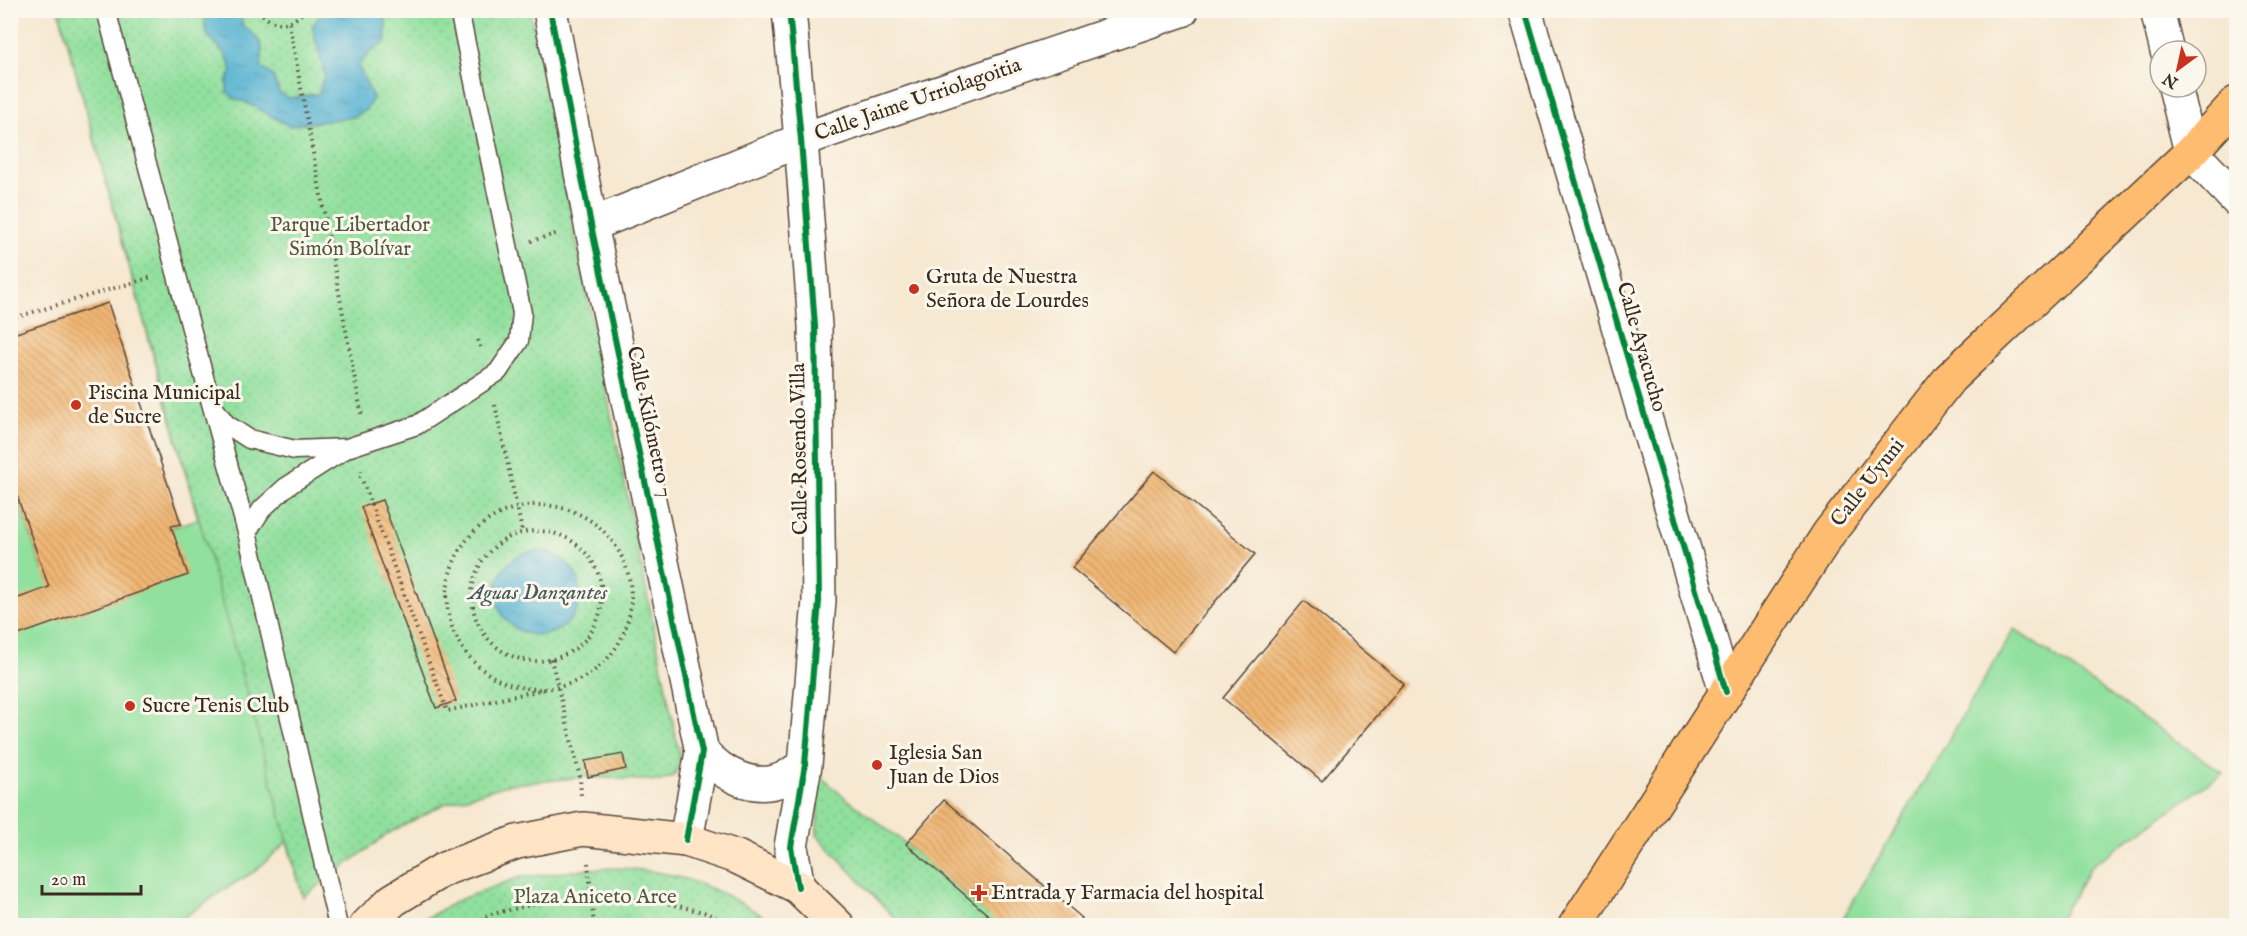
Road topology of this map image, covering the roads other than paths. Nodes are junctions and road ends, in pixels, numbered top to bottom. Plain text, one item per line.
1 (106, 10) edge
2 (459, 10) edge
3 (550, 10) edge
4 (789, 10) edge
5 (1182, 10) edge
6 (1525, 10) edge
7 (2157, 10) edge
8 (2163, 39) edge
9 (2178, 99) edge
10 (2236, 102) edge
11 (801, 140) junction
12 (2191, 152) junction
13 (2236, 199) edge
14 (591, 225) junction
15 (211, 403) junction
16 (347, 448) junction
17 (247, 532) junction
18 (1726, 692) junction
19 (702, 752) junction
20 (805, 765) junction
21 (686, 840) junction
22 (798, 886) junction
23 (338, 926) edge
24 (366, 926) edge
25 (838, 926) edge
26 (1575, 926) edge

1 - 15 lane
2 - 16 lane
3 - 14 street, Calle Kilómetro 7
4 - 11 street, Calle Rosendo Villa
5 - 11 street, Calle Jaime Urriolagoitia
6 - 18 street, Calle Ayacucho
7 - 8 street
9 - 12 street
10 - 12 main road, Calle Uyuni
11 - 14 street, Calle Jaime Urriolagoitia
11 - 20 street, Calle Rosendo Villa
12 - 13 street
12 - 18 main road, Calle Uyuni
14 - 19 street, Calle Kilómetro 7
15 - 16 lane
15 - 17 lane
16 - 17 lane
17 - 23 lane
18 - 26 main road, Calle Uyuni
19 - 20 street
19 - 21 street, Calle Kilómetro 7
20 - 22 street, Calle Rosendo Villa
21 - 22 main road
21 - 24 main road
22 - 25 main road

